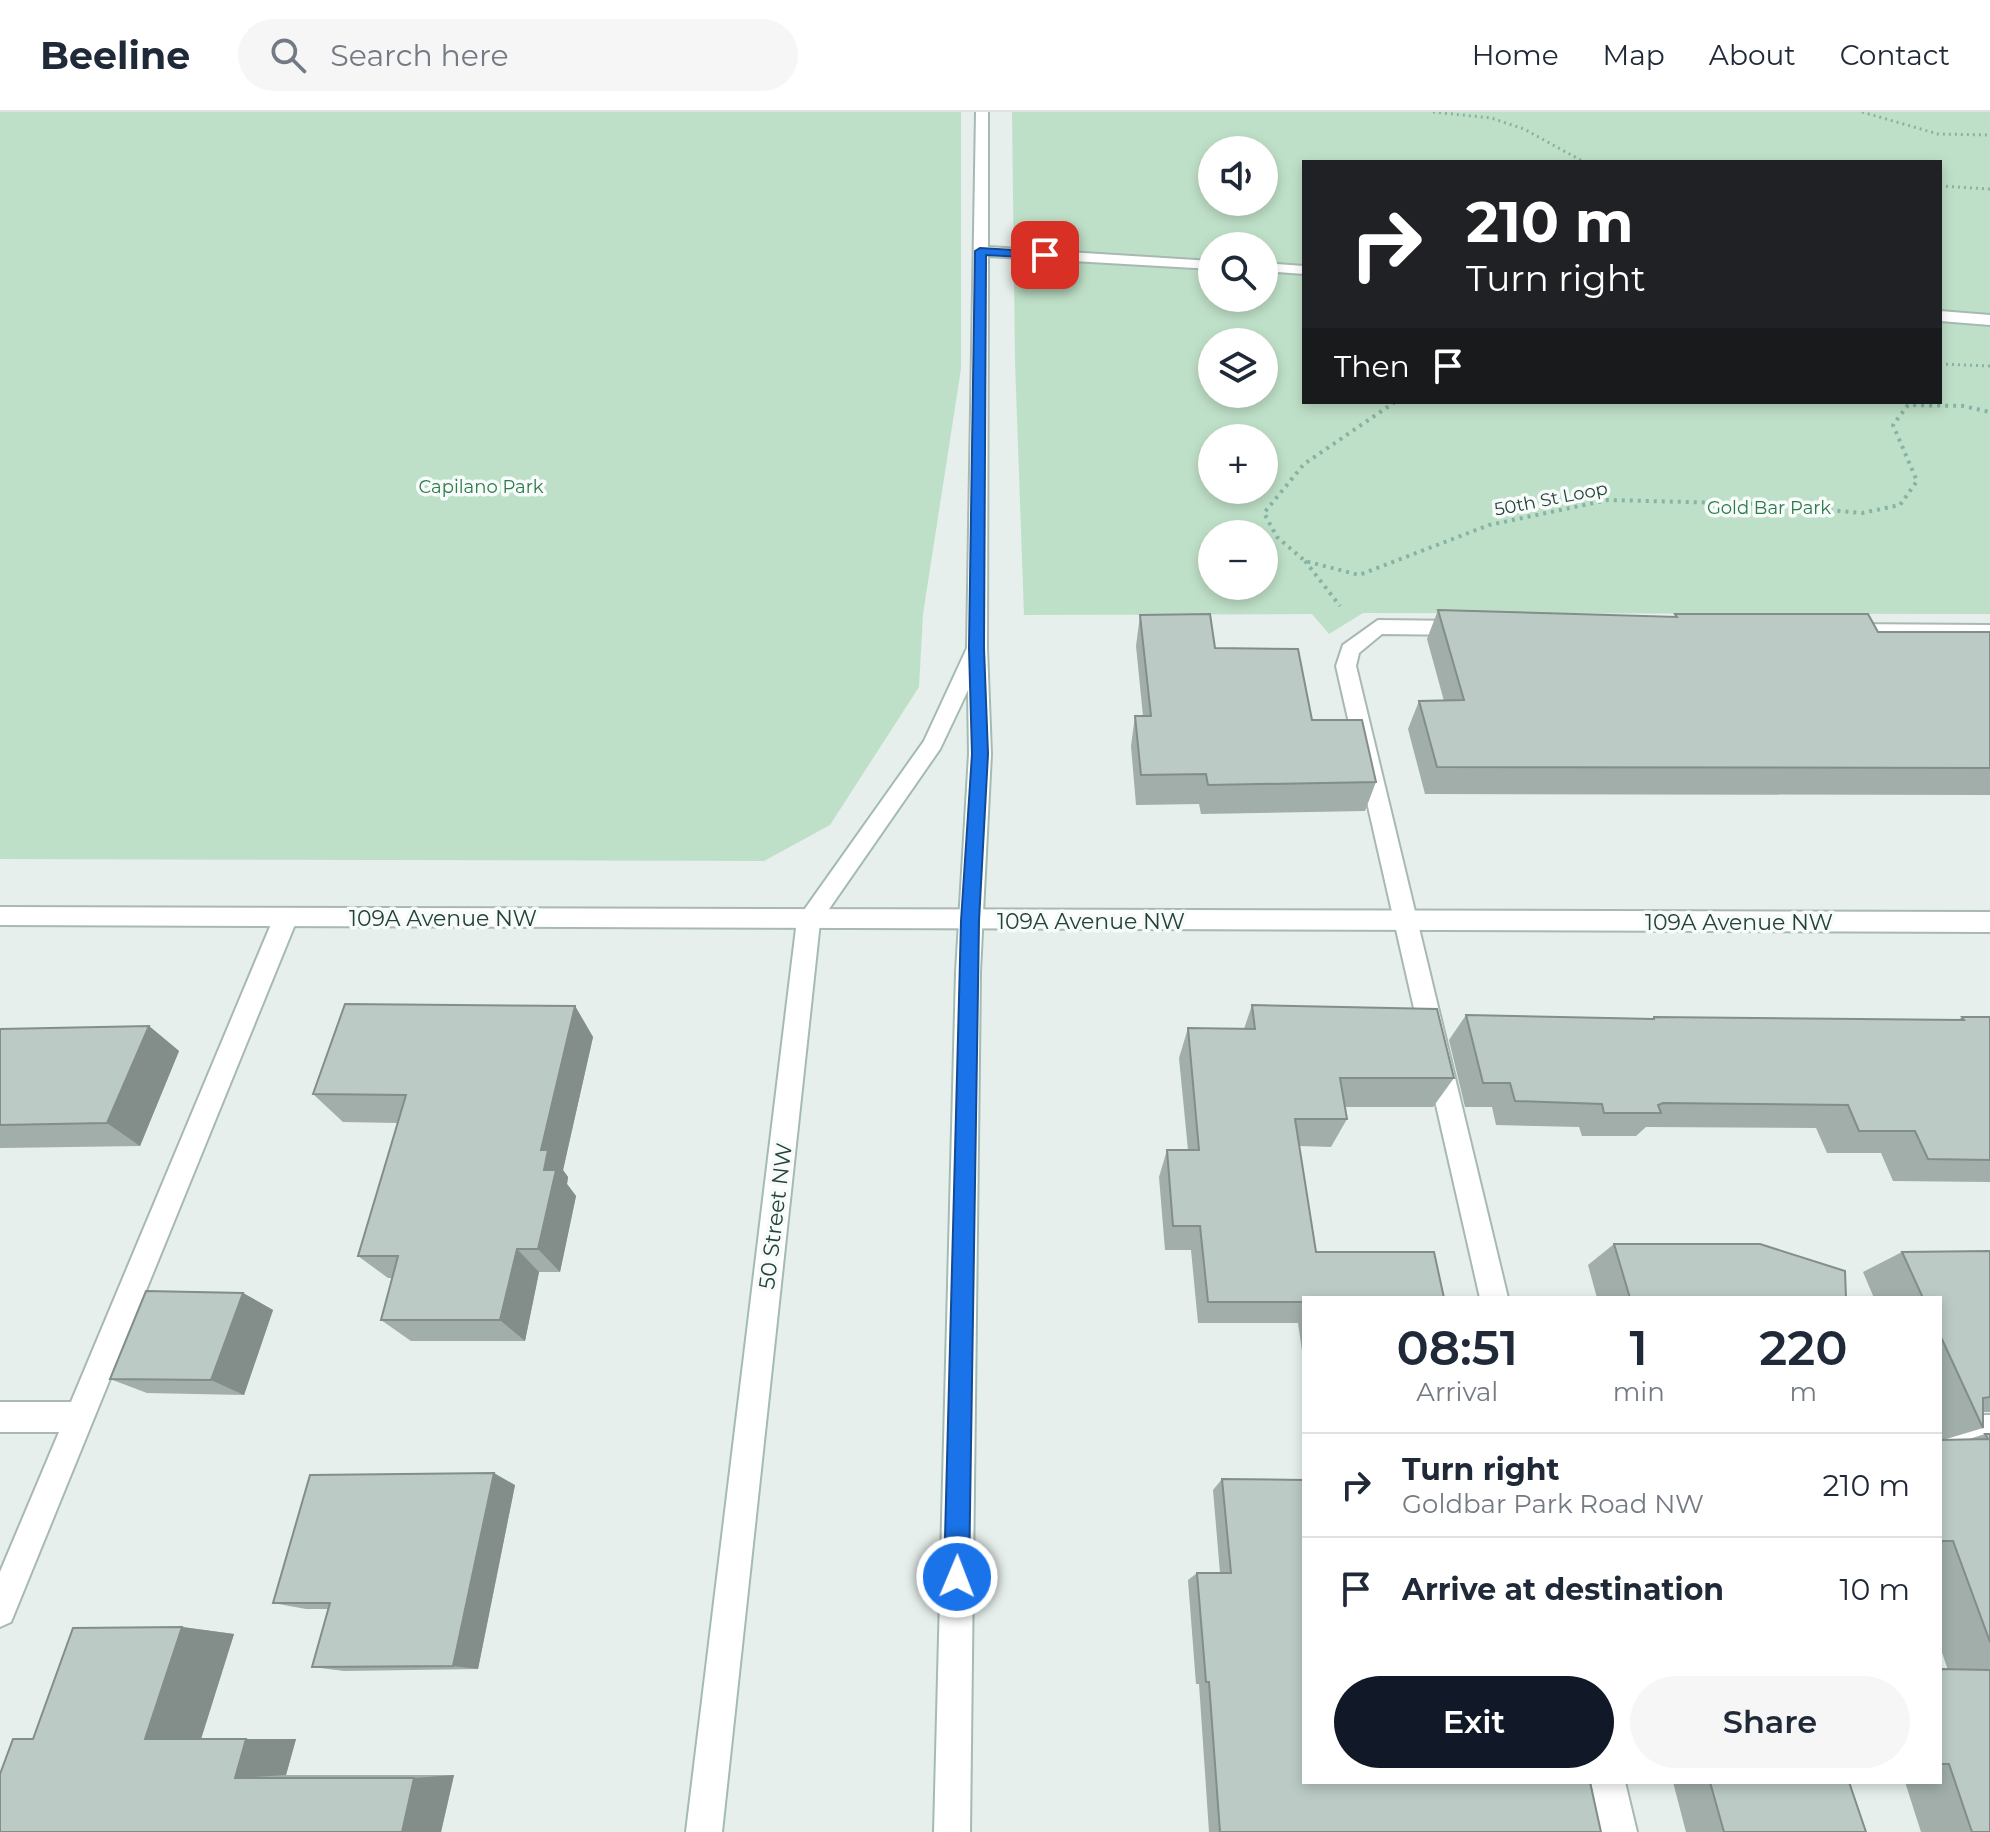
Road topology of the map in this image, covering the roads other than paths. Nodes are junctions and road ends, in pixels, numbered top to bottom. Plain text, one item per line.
1 (982, 112) edge
2 (980, 251) junction
3 (1198, 264) edge
4 (1278, 268) edge
5 (1302, 270) edge
6 (1942, 316) edge
7 (1990, 320) edge
8 (1488, 628) edge
9 (1817, 630) edge
10 (1990, 632) edge
11 (977, 648) junction
12 (0, 916) edge
13 (286, 917) junction
14 (809, 920) junction
15 (970, 921) junction
16 (1990, 922) edge
17 (1406, 923) junction
18 (1494, 1296) edge
19 (0, 1417) edge
20 (78, 1417) junction
21 (1942, 1430) edge
22 (1990, 1430) edge
23 (0, 1611) edge
24 (1608, 1784) edge
25 (704, 1832) edge
26 (952, 1832) edge
27 (1619, 1832) edge

1 - 2 street, 50 Street NW
2 - 3 street
2 - 11 street, 50 Street NW
4 - 5 street
6 - 7 street
8 - 17 street
9 - 10 street
11 - 14 street, 50 Street NW
11 - 15 street, 50 Street NW
12 - 13 street, 109A Avenue NW
13 - 14 street, 109A Avenue NW
13 - 20 street
14 - 15 street, 109A Avenue NW
14 - 25 street, 50 Street NW
15 - 17 street, 109A Avenue NW
15 - 26 street, 50 Street NW
16 - 17 street, 109A Avenue NW
17 - 18 street
19 - 20 street
20 - 23 street
21 - 22 street
24 - 27 street

